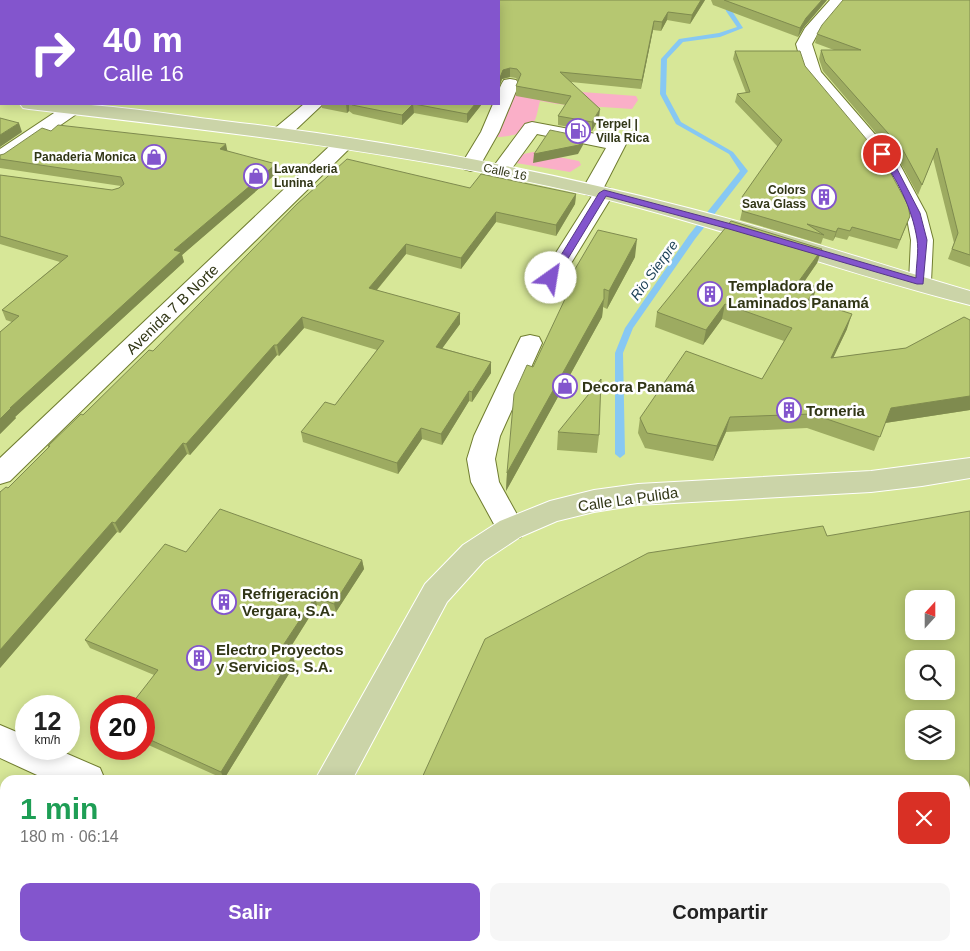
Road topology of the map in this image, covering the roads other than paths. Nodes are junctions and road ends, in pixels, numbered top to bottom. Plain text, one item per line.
1 (838, 0) edge
2 (510, 84) dead end
3 (38, 105) edge
4 (313, 105) edge
5 (72, 109) junction
6 (281, 133) junction
7 (343, 144) junction
8 (471, 165) junction
9 (0, 170) edge
10 (500, 171) junction
11 (598, 191) junction
12 (551, 278) dead end
13 (920, 282) junction
14 (970, 298) edge
15 (530, 343) dead end
16 (970, 468) edge
17 (0, 474) edge
18 (511, 529) junction
19 (0, 741) edge
20 (76, 775) edge
21 (336, 775) edge

1 - 13 street
2 - 8 street
3 - 5 main road, Calle 16
4 - 6 street
5 - 6 main road, Calle 16
5 - 9 street
6 - 7 main road, Calle 16
7 - 8 main road, Calle 16
7 - 17 street, Avenida 7 B Norte
8 - 10 main road, Calle 16
10 - 11 main road, Calle 16
10 - 11 street
11 - 12 street
11 - 13 main road, Calle 16
13 - 14 main road, Calle 16
15 - 18 street
16 - 18 main road, Calle La Pulida
18 - 21 main road, Calle La Pulida
19 - 20 street

